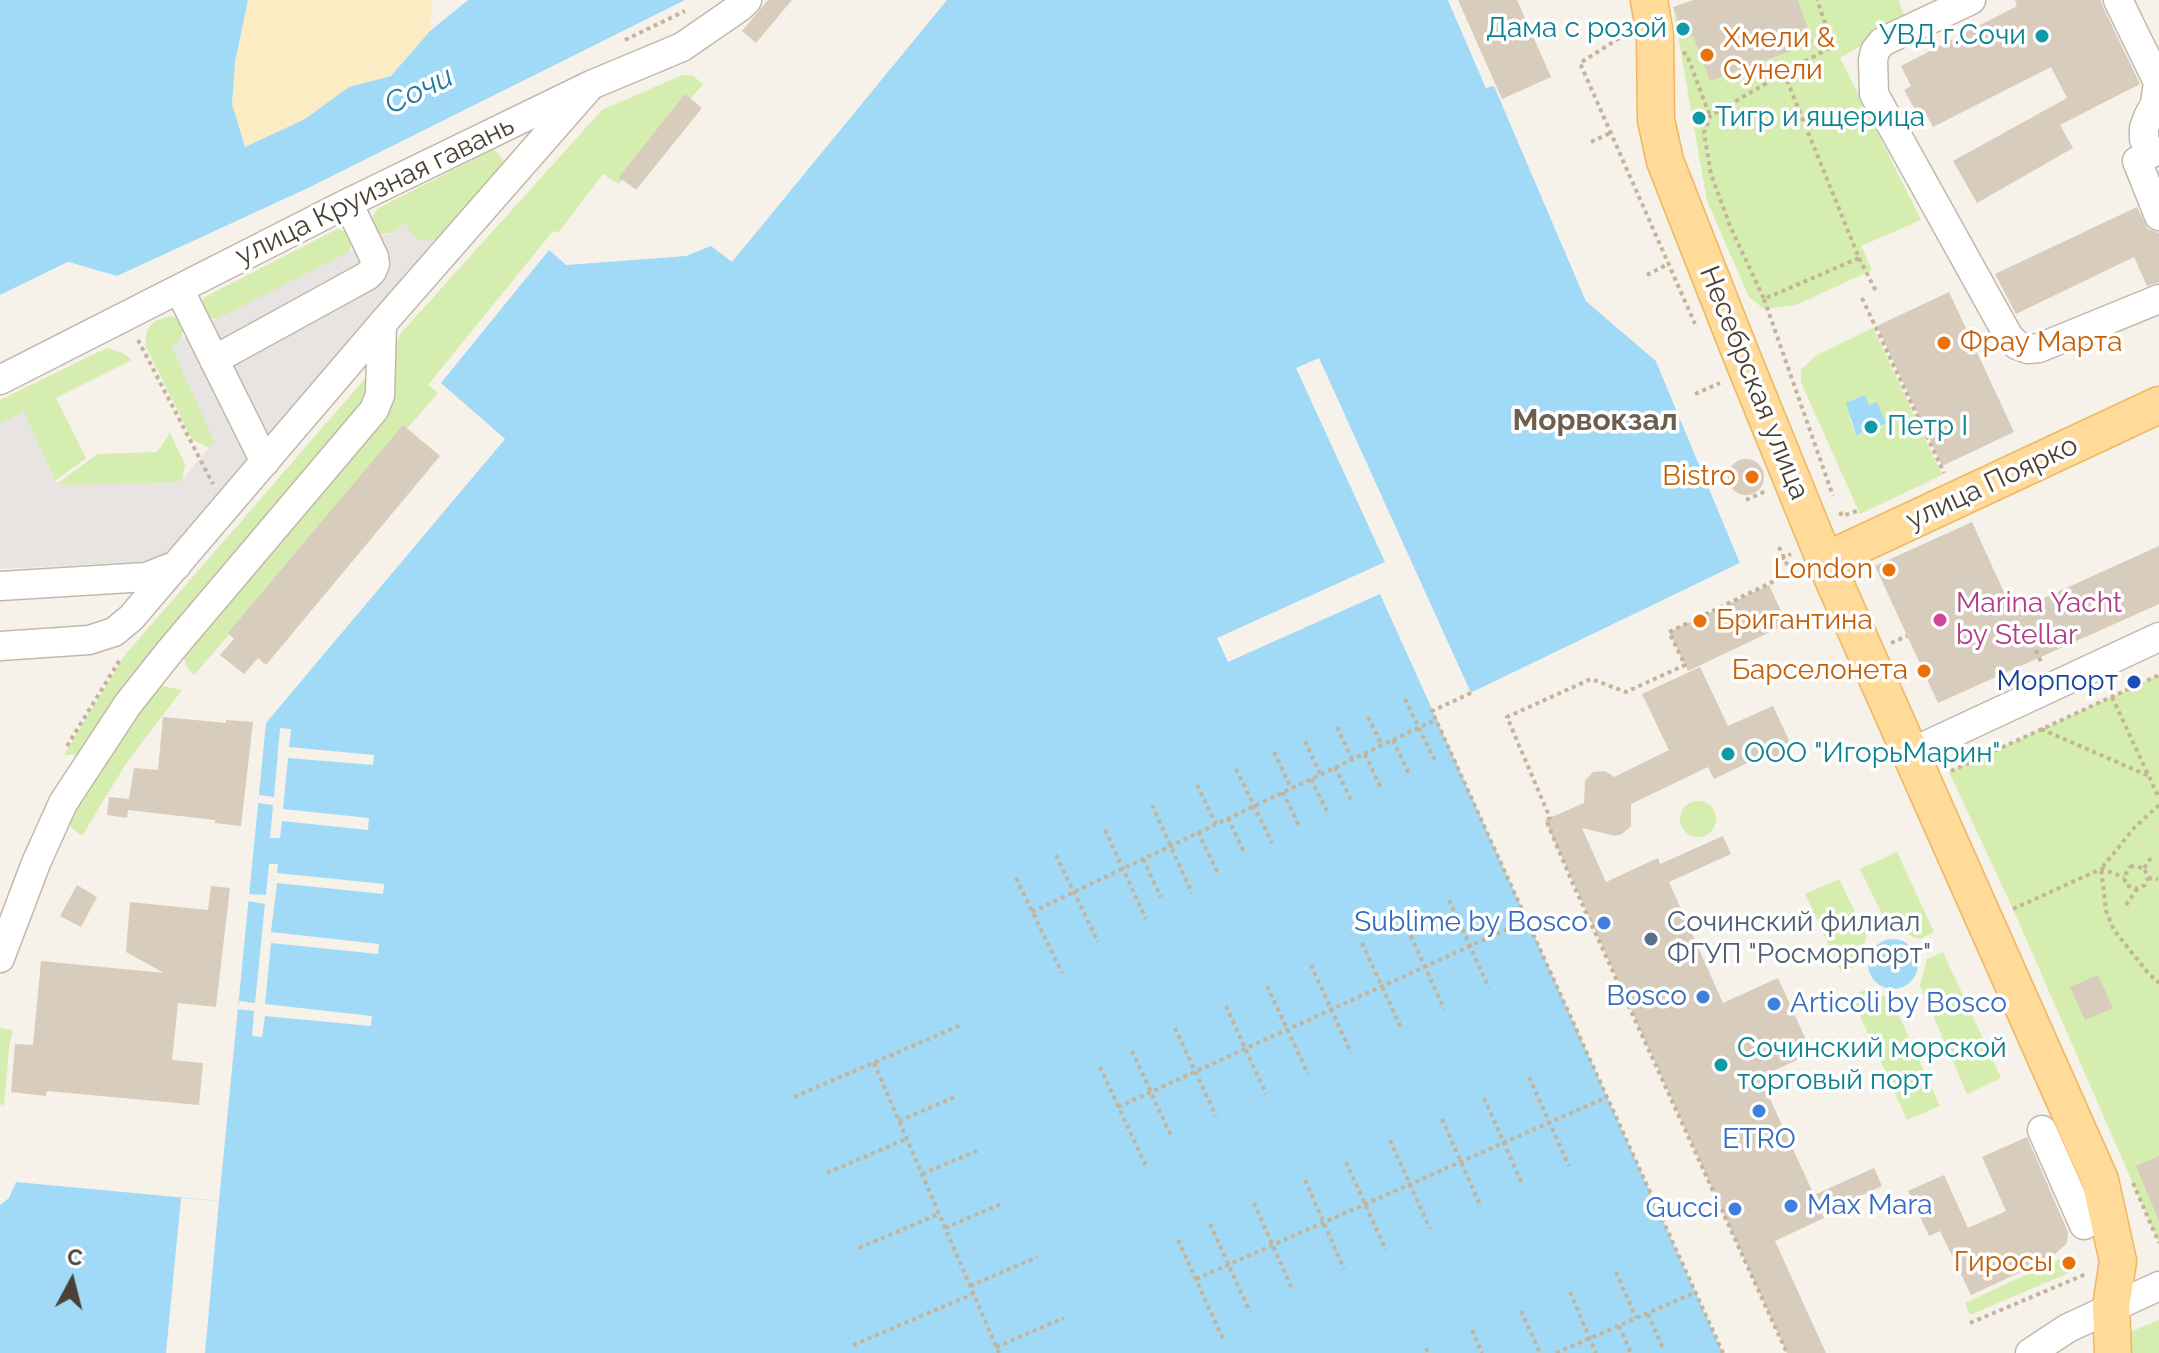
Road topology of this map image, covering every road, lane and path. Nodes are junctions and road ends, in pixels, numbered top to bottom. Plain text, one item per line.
1 (747, 0) edge
2 (1649, 0) edge
3 (1661, 0) edge
4 (1817, 0) edge
5 (1971, 0) edge
6 (2118, 0) edge
7 (1655, 35) junction
8 (1784, 73) junction
9 (591, 85) junction
10 (1610, 133) dead end
11 (1591, 142) dead end
12 (348, 203) junction
13 (2159, 216) edge
14 (1859, 258) junction
15 (1668, 264) dead end
16 (1647, 275) dead end
17 (179, 289) junction
18 (1876, 291) dead end
19 (1862, 298) dead end
20 (1764, 299) junction
21 (2159, 299) edge
22 (126, 316) junction
23 (382, 324) junction
24 (214, 360) junction
25 (0, 380) edge
26 (1720, 383) dead end
27 (1695, 394) dead end
28 (2159, 405) edge
29 (265, 462) junction
30 (1947, 481) dead end
31 (1769, 489) dead end
32 (1746, 500) dead end
33 (1837, 507) dead end
34 (225, 508) junction
35 (1779, 547) dead end
36 (1811, 556) junction
37 (1784, 558) junction
38 (1774, 562) dead end
39 (177, 565) junction
40 (0, 586) edge
41 (2032, 631) dead end
42 (2159, 637) edge
43 (0, 646) edge
44 (2042, 665) dead end
45 (2159, 675) edge
46 (1471, 693) dead end
47 (2112, 697) junction
48 (1405, 699) dead end
49 (1368, 717) dead end
50 (1437, 719) junction
51 (1337, 727) dead end
52 (1418, 728) junction
53 (2041, 729) junction
54 (1393, 740) junction
55 (1305, 741) dead end
56 (1382, 745) junction
57 (1274, 752) dead end
58 (1364, 753) junction
59 (1910, 753) junction
60 (1352, 759) junction
61 (1436, 763) dead end
62 (1335, 767) junction
63 (1236, 769) dead end
64 (1949, 772) dead end
65 (1320, 774) junction
66 (1409, 774) dead end
67 (2149, 776) junction
68 (1311, 779) junction
69 (1197, 785) dead end
70 (1291, 788) junction
71 (1381, 788) dead end
72 (1283, 792) junction
73 (2159, 798) edge
74 (1352, 802) dead end
75 (1152, 805) dead end
76 (2159, 805) edge
77 (1254, 806) junction
78 (1329, 815) dead end
79 (1228, 818) junction
80 (1216, 824) junction
81 (1300, 828) dead end
82 (1105, 830) dead end
83 (1198, 832) junction
84 (1272, 843) dead end
85 (1170, 846) junction
86 (1245, 854) dead end
87 (1056, 855) dead end
88 (2153, 855) dead end
89 (1143, 859) junction
90 (2144, 868) junction
91 (2101, 869) junction
92 (1218, 873) dead end
93 (2124, 877) junction
94 (1016, 878) dead end
95 (2148, 878) junction
96 (2158, 879) edge
97 (2137, 889) junction
98 (1074, 892) junction
99 (1192, 893) dead end
100 (1161, 897) dead end
101 (1449, 900) dead end
102 (2126, 905) dead end
103 (2013, 909) dead end
104 (1032, 912) junction
105 (1146, 919) dead end
106 (1527, 920) junction
107 (1404, 921) dead end
108 (1098, 942) dead end
109 (1362, 943) dead end
110 (1470, 946) junction
111 (0, 958) edge
112 (1311, 965) dead end
113 (1425, 967) junction
114 (1062, 973) dead end
115 (2159, 983) edge
116 (1267, 986) dead end
117 (1382, 986) junction
118 (1489, 988) dead end
119 (1226, 1006) dead end
120 (1444, 1009) dead end
121 (1331, 1010) junction
122 (961, 1025) dead end
123 (1175, 1028) dead end
124 (1287, 1030) junction
125 (1402, 1030) dead end
126 (1246, 1049) junction
127 (1132, 1051) dead end
128 (1351, 1053) dead end
129 (874, 1063) junction
130 (1100, 1067) dead end
131 (1195, 1071) junction
132 (1308, 1074) dead end
133 (1529, 1077) dead end
134 (1151, 1092) junction
135 (1266, 1094) dead end
136 (957, 1096) dead end
137 (794, 1097) dead end
138 (1607, 1097) junction
139 (1484, 1098) dead end
140 (1118, 1107) junction
141 (1216, 1116) dead end
142 (1442, 1119) dead end
143 (899, 1121) junction
144 (1550, 1123) junction
145 (2042, 1130) dead end
146 (1172, 1138) dead end
147 (906, 1139) junction
148 (1390, 1140) dead end
149 (1504, 1143) junction
150 (979, 1150) dead end
151 (1346, 1162) dead end
152 (1461, 1162) junction
153 (1146, 1166) dead end
154 (1569, 1166) dead end
155 (827, 1173) dead end
156 (922, 1174) junction
157 (1305, 1180) dead end
158 (1410, 1184) junction
159 (1523, 1186) dead end
160 (1003, 1203) dead end
161 (1254, 1203) dead end
162 (1365, 1204) junction
163 (1481, 1207) dead end
164 (939, 1214) junction
165 (1324, 1223) junction
166 (1210, 1224) dead end
167 (2084, 1225) dead end
168 (945, 1228) junction
169 (1430, 1229) dead end
170 (1178, 1240) dead end
171 (1273, 1245) junction
172 (859, 1248) dead end
173 (1386, 1250) dead end
174 (1037, 1257) dead end
175 (2118, 1261) junction
176 (1229, 1265) junction
177 (1344, 1269) dead end
178 (1616, 1272) dead end
179 (1196, 1279) junction
180 (970, 1286) junction
181 (2159, 1286) edge
182 (1293, 1291) dead end
183 (1570, 1292) dead end
184 (1696, 1292) junction
185 (973, 1294) junction
186 (2111, 1307) junction
187 (1521, 1311) dead end
188 (1250, 1312) dead end
189 (1648, 1313) junction
190 (1064, 1318) dead end
191 (1636, 1318) junction
192 (1970, 1323) dead end
193 (1619, 1326) junction
194 (1472, 1330) dead end
195 (1590, 1338) junction
196 (1223, 1339) dead end
197 (853, 1345) dead end
198 (1663, 1349) dead end
199 (998, 1350) edge
200 (1564, 1352) edge
201 (1482, 1353) edge
202 (1540, 1353) edge
203 (1556, 1353) edge
204 (1596, 1353) edge
205 (1631, 1353) edge
206 (1723, 1353) edge
207 (1787, 1353) edge
208 (2030, 1353) edge
209 (2113, 1353) edge

1 - 9 street, улица Круизная гавань
2 - 7 main road, Несебрская улица
3 - 7 main road
4 - 8 path
5 - 21 street
6 - 13 street
7 - 36 main road, Несебрская улица
8 - 14 path
8 - 20 path
9 - 12 street, улица Круизная гавань
9 - 23 street
10 - 11 path
12 - 17 street, улица Круизная гавань
12 - 24 street
14 - 18 path
14 - 20 path
15 - 16 path
17 - 22 street, улица Круизная гавань
17 - 24 street
19 - 30 path
20 - 33 path
22 - 25 street, улица Круизная гавань
22 - 34 path
23 - 29 street
23 - 111 street
24 - 29 street
26 - 27 path
28 - 36 main road, улица Поярко
29 - 34 street
31 - 32 path
34 - 39 street
35 - 37 path
36 - 37 path
36 - 59 main road, Несебрская улица
37 - 38 path
37 - 207 path
39 - 40 street
39 - 43 street
41 - 44 path
42 - 59 street
45 - 47 path
46 - 50 path
47 - 53 path
47 - 67 path
48 - 52 path
49 - 56 path
50 - 52 path
50 - 106 path
51 - 60 path
52 - 54 path
52 - 61 path
53 - 64 path
53 - 67 path
54 - 56 path
54 - 66 path
55 - 65 path
56 - 58 path
57 - 70 path
58 - 60 path
58 - 71 path
59 - 175 main road, Несебрская улица
60 - 62 path
62 - 65 path
62 - 74 path
63 - 77 path
65 - 68 path
67 - 73 path
68 - 70 path
68 - 78 path
69 - 80 path
70 - 72 path
72 - 77 path
72 - 81 path
75 - 85 path
76 - 91 path
77 - 79 path
77 - 84 path
79 - 80 path
79 - 86 path
80 - 83 path
82 - 105 path
83 - 85 path
83 - 92 path
85 - 89 path
85 - 99 path
87 - 98 path
88 - 90 path
89 - 98 path
89 - 100 path
90 - 93 path
90 - 95 path
91 - 93 path
91 - 103 path
91 - 115 path
93 - 97 path
94 - 104 path
95 - 96 path
95 - 97 path
97 - 102 path
98 - 104 path
98 - 108 path
101 - 110 path
104 - 114 path
106 - 110 path
106 - 138 path
107 - 113 path
109 - 117 path
110 - 113 path
110 - 118 path
112 - 121 path
113 - 117 path
113 - 120 path
116 - 124 path
117 - 121 path
117 - 125 path
119 - 126 path
121 - 124 path
121 - 128 path
122 - 129 path
123 - 131 path
124 - 126 path
124 - 132 path
126 - 131 path
126 - 135 path
127 - 134 path
129 - 137 path
129 - 143 path
130 - 140 path
131 - 134 path
131 - 141 path
133 - 144 path
134 - 140 path
134 - 146 path
136 - 143 path
138 - 144 path
138 - 184 path
139 - 149 path
140 - 153 path
142 - 152 path
143 - 147 path
144 - 149 path
144 - 154 path
145 - 167 street
147 - 155 path
147 - 156 path
148 - 158 path
149 - 152 path
149 - 159 path
150 - 156 path
151 - 162 path
152 - 158 path
152 - 163 path
156 - 164 path
157 - 165 path
158 - 162 path
158 - 169 path
160 - 168 path
161 - 171 path
162 - 165 path
162 - 173 path
164 - 168 path
164 - 172 path
165 - 171 path
165 - 177 path
166 - 176 path
168 - 180 path
170 - 179 path
171 - 176 path
171 - 182 path
174 - 180 path
175 - 186 main road
175 - 192 path
176 - 179 path
176 - 188 path
178 - 191 path
179 - 196 path
180 - 185 path
181 - 186 street
183 - 195 path
184 - 189 path
184 - 206 path
185 - 197 path
185 - 199 path
186 - 208 street
186 - 209 main road
187 - 202 path
189 - 191 path
189 - 198 path
190 - 199 path
191 - 193 path
193 - 195 path
193 - 205 path
194 - 201 path
195 - 200 path
195 - 204 path
200 - 203 path

